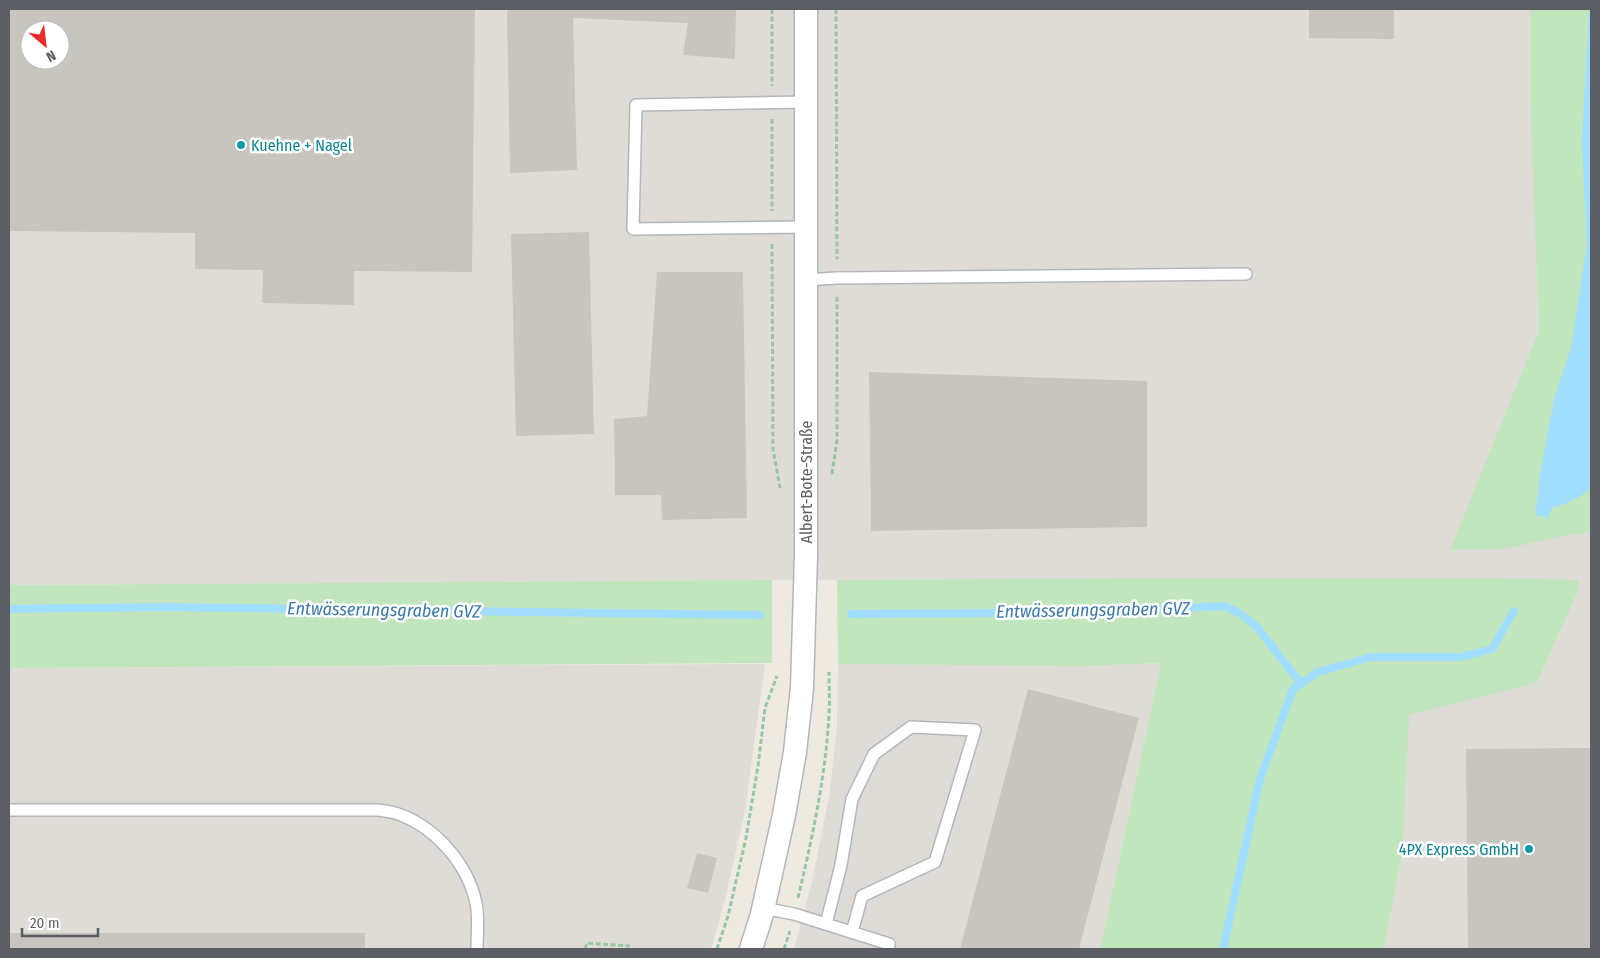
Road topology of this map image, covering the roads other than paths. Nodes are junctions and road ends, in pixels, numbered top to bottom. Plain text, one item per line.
1 (806, 9) edge
2 (806, 102) junction
3 (806, 228) junction
4 (1246, 274) dead end
5 (805, 280) junction
6 (9, 810) edge
7 (763, 908) junction
8 (826, 924) junction
9 (852, 932) junction
10 (477, 949) edge
11 (751, 949) edge
12 (888, 949) edge

1 - 2 street, Albert-Bote-Straße
2 - 3 street, Albert-Bote-Straße
2 - 3 lane
3 - 5 street, Albert-Bote-Straße
4 - 5 lane
5 - 7 street, Albert-Bote-Straße
6 - 10 lane
7 - 8 lane
7 - 11 street, Albert-Bote-Straße
8 - 9 lane
8 - 9 lane
9 - 12 lane

